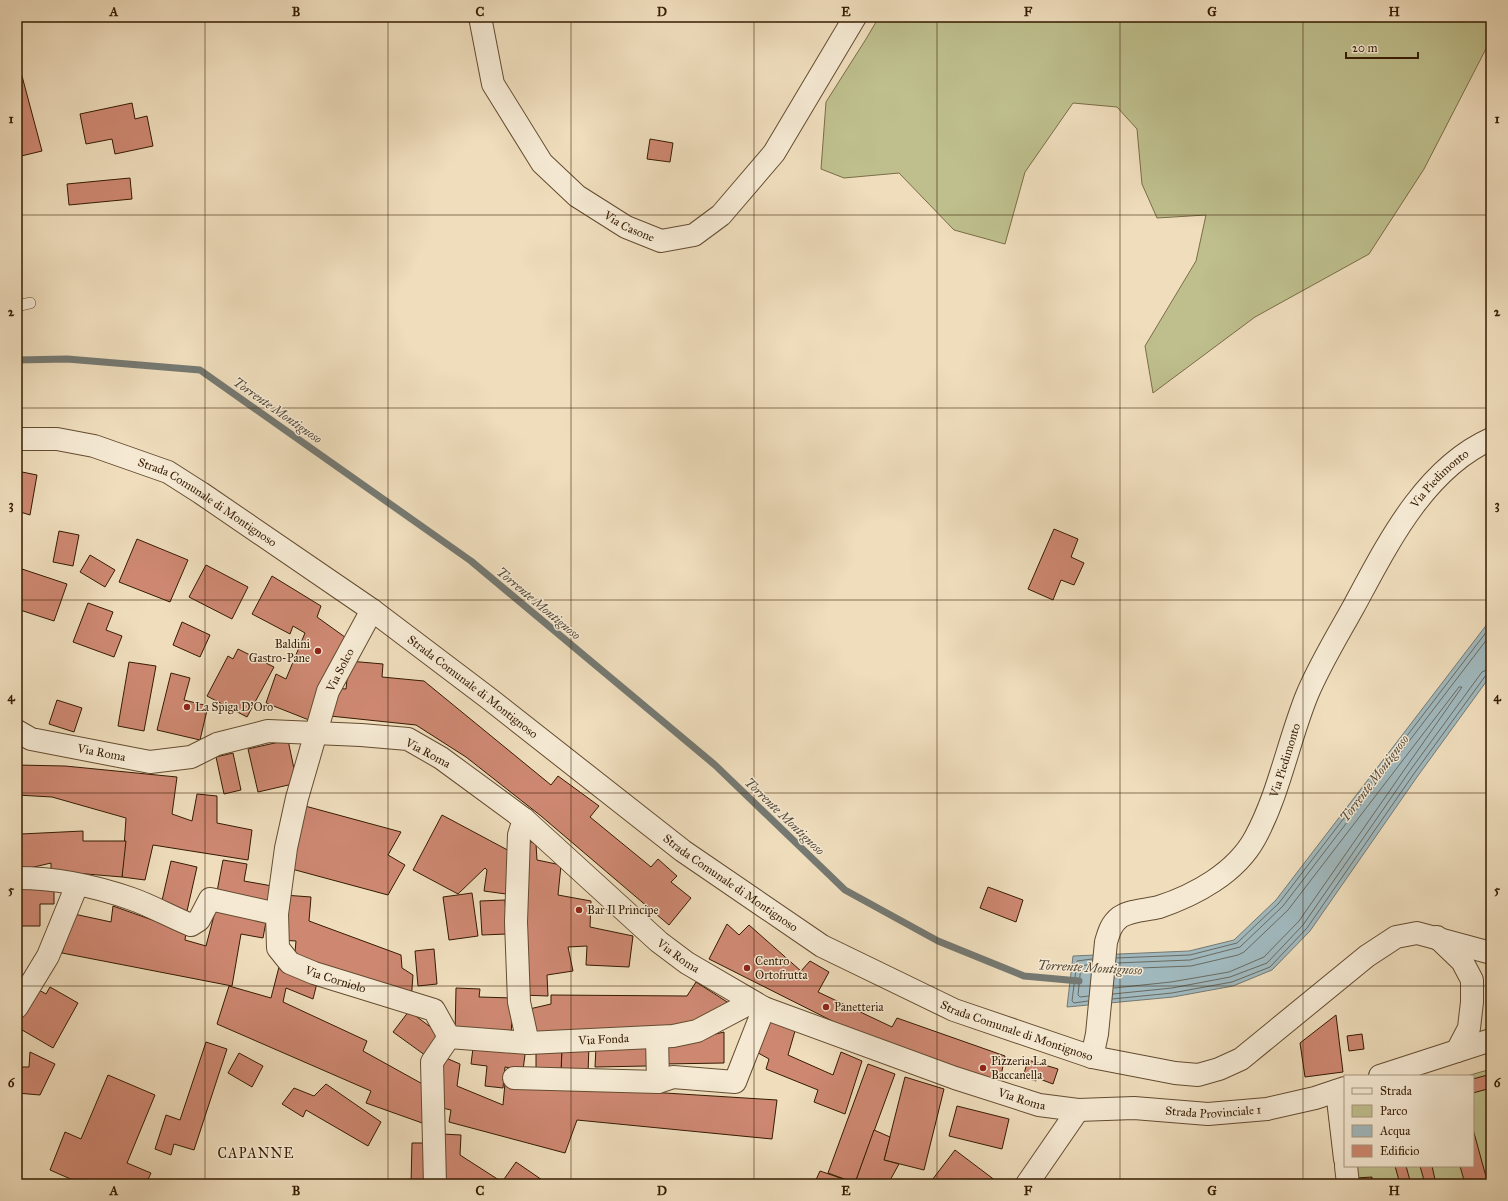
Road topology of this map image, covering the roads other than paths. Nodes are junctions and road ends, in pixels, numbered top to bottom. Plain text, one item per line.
1 (480, 17) edge
2 (855, 17) edge
3 (30, 303) dead end
4 (17, 306) edge
5 (17, 438) edge
6 (1491, 439) edge
7 (372, 610) junction
8 (316, 733) junction
9 (22, 739) edge
10 (524, 819) junction
11 (17, 878) edge
12 (77, 885) junction
13 (277, 914) junction
14 (1437, 937) junction
15 (1491, 953) edge
16 (758, 1005) junction
17 (17, 1007) edge
18 (449, 1036) junction
19 (657, 1038) junction
20 (1491, 1040) edge
21 (528, 1043) junction
22 (1457, 1051) junction
23 (1092, 1057) junction
24 (1383, 1075) edge
25 (514, 1078) dead end
26 (658, 1082) junction
27 (1341, 1089) edge
28 (1078, 1110) junction
29 (1344, 1142) edge
30 (1346, 1167) edge
31 (435, 1184) edge
32 (1027, 1184) edge
33 (1348, 1184) edge

1 - 2 street, Via Casone
3 - 4 lane
5 - 7 street, Strada Comunale di Montignoso
6 - 23 street, Via Piedimonto
7 - 8 street, Via Solco
7 - 23 street, Strada Comunale di Montignoso
8 - 9 street, Via Roma
8 - 10 street, Via Roma
8 - 13 street, Via Corniolo
10 - 16 street, Via Roma
10 - 21 street
11 - 12 street
12 - 13 street
12 - 17 street
13 - 18 street, Via Corniolo
14 - 15 street, Strada Comunale di Montignoso
14 - 22 street
14 - 23 street, Strada Comunale di Montignoso
16 - 19 street, Via Fonda
16 - 26 street
16 - 28 street, Via Roma
18 - 21 street, Via Fonda
18 - 31 street
19 - 21 street, Via Fonda
19 - 26 street
20 - 22 street
22 - 24 street
25 - 26 street
27 - 28 street, Strada Provinciale 1
27 - 29 street
28 - 32 street
30 - 33 street

